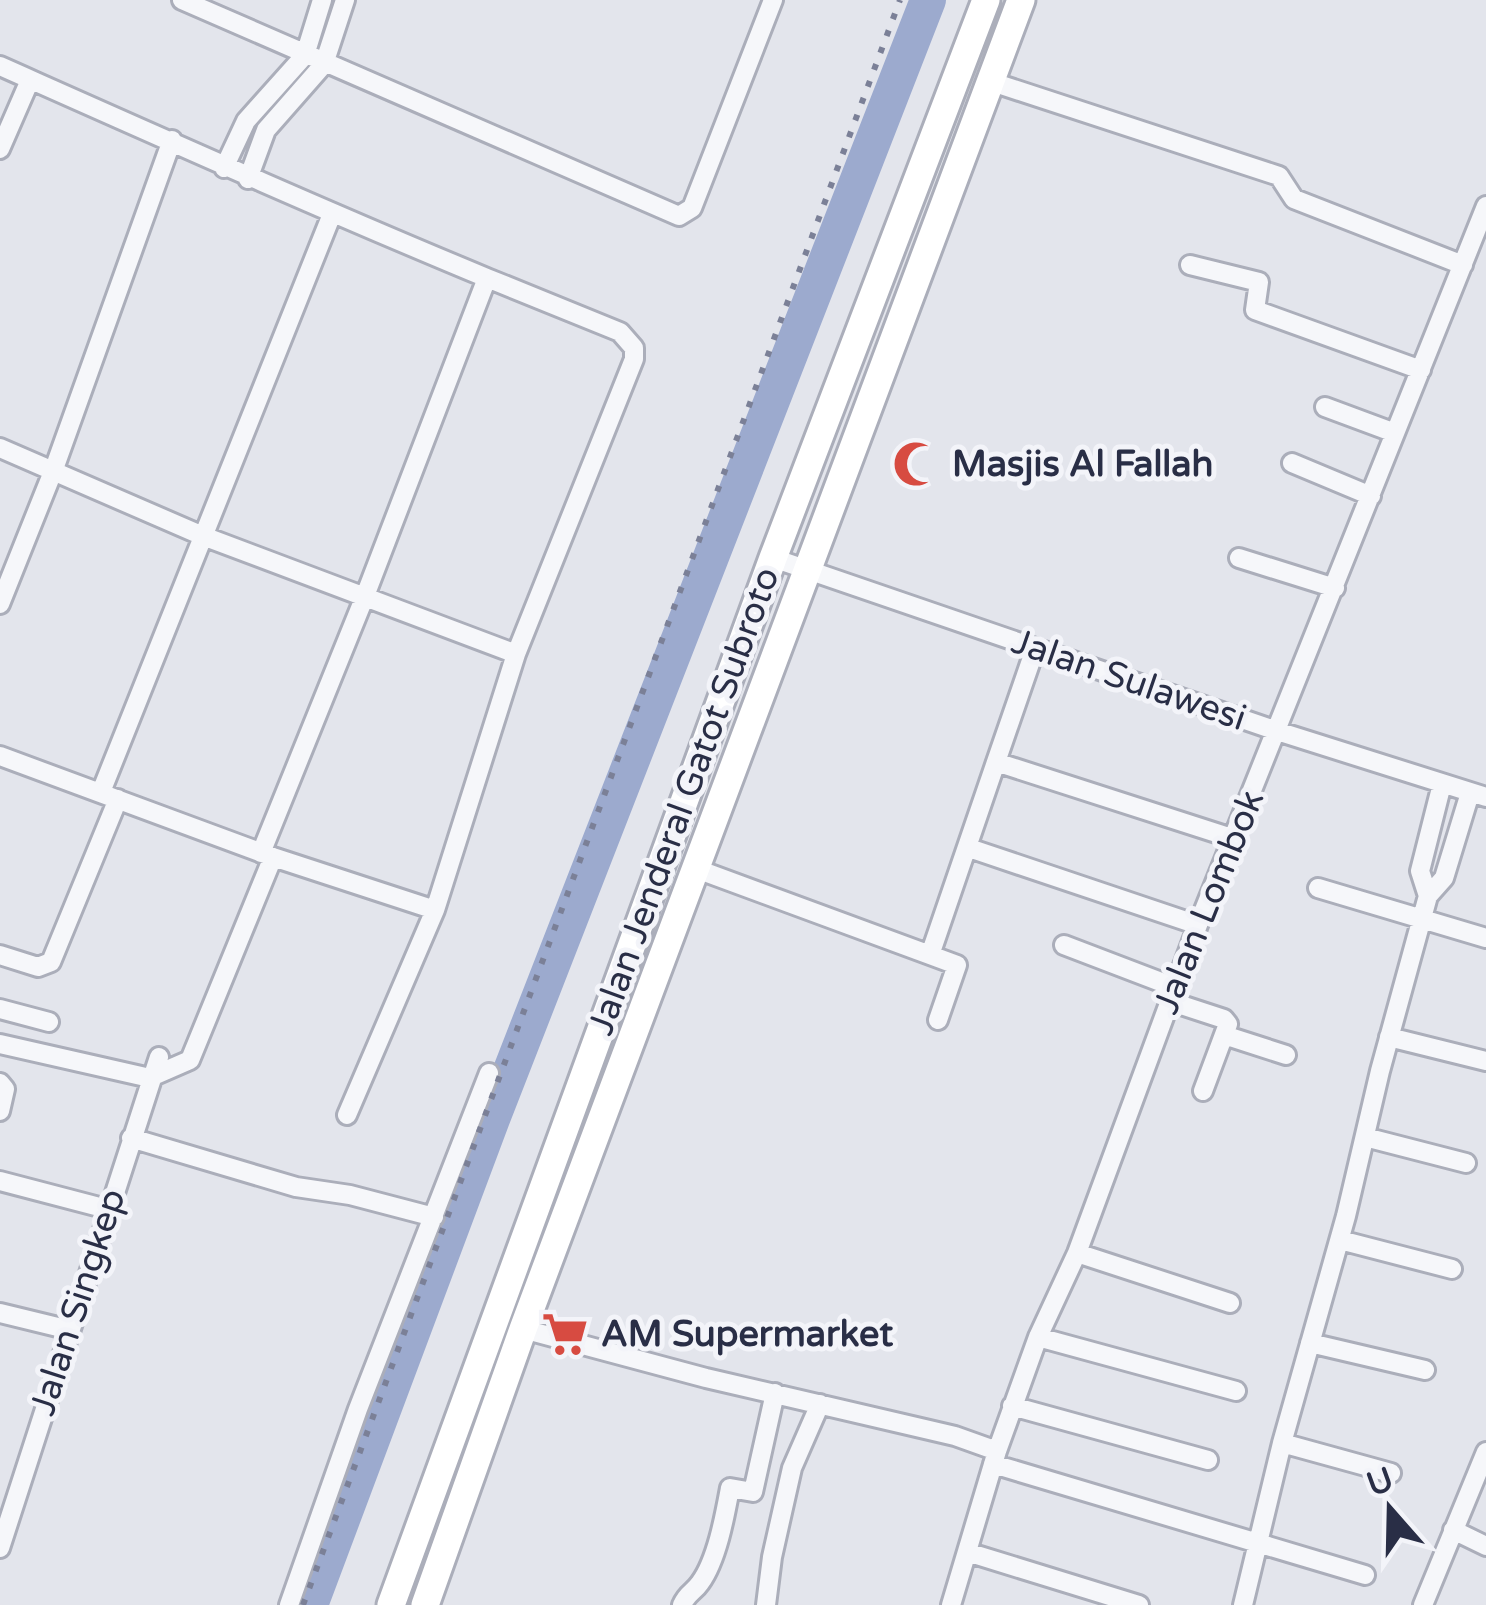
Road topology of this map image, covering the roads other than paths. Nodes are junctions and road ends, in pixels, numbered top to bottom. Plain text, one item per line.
1 (182, 0) edge
2 (322, 0) edge
3 (345, 0) edge
4 (773, 0) edge
5 (986, 0) edge
6 (1021, 0) edge
7 (305, 55) junction
8 (324, 64) junction
9 (0, 66) edge
10 (30, 80) junction
11 (989, 81) junction
12 (172, 140) junction
13 (0, 149) edge
14 (224, 168) junction
15 (248, 178) junction
16 (1486, 206) edge
17 (332, 214) junction
18 (1462, 265) junction
19 (1190, 266) dead end
20 (487, 278) junction
21 (1421, 370) junction
22 (1325, 407) dead end
23 (1395, 433) junction
24 (0, 448) edge
25 (1292, 463) dead end
26 (54, 469) junction
27 (1371, 496) junction
28 (203, 536) junction
29 (773, 558) junction
30 (1239, 558) dead end
31 (808, 568) junction
32 (1335, 588) junction
33 (365, 596) junction
34 (0, 604) edge
35 (1035, 649) junction
36 (516, 654) junction
37 (1276, 731) junction
38 (0, 756) edge
39 (996, 762) junction
40 (1442, 784) junction
41 (109, 795) junction
42 (1478, 795) edge
43 (1235, 839) junction
44 (970, 848) junction
45 (267, 855) junction
46 (694, 868) junction
47 (1318, 888) dead end
48 (1428, 896) junction
49 (435, 910) junction
50 (1422, 919) junction
51 (1198, 925) junction
52 (1486, 938) edge
53 (1064, 945) dead end
54 (0, 955) edge
55 (930, 955) junction
56 (1172, 994) junction
57 (0, 1009) edge
58 (938, 1020) dead end
59 (49, 1022) dead end
60 (1224, 1035) junction
61 (1389, 1037) junction
62 (0, 1044) edge
63 (1286, 1055) dead end
64 (159, 1058) dead end
65 (1486, 1060) edge
66 (489, 1073) dead end
67 (151, 1077) junction
68 (0, 1083) edge
69 (1202, 1091) dead end
70 (0, 1111) edge
71 (347, 1114) dead end
72 (1365, 1137) junction
73 (131, 1138) junction
74 (1466, 1162) dead end
75 (0, 1181) edge
76 (107, 1209) junction
77 (434, 1216) junction
78 (1340, 1240) junction
79 (1077, 1253) junction
80 (1452, 1269) dead end
81 (1230, 1303) dead end
82 (0, 1312) edge
83 (523, 1329) junction
84 (70, 1330) junction
85 (1038, 1337) junction
86 (1310, 1343) junction
87 (1425, 1370) dead end
88 (1236, 1391) dead end
89 (775, 1393) junction
90 (820, 1404) junction
91 (1012, 1406) junction
92 (1282, 1443) junction
93 (1486, 1451) edge
94 (995, 1458) junction
95 (1208, 1460) dead end
96 (1391, 1473) dead end
97 (7, 1503) edge
98 (1453, 1530) junction
99 (1257, 1542) junction
100 (1486, 1546) edge
101 (0, 1548) edge
102 (967, 1552) junction
103 (1365, 1575) dead end
104 (289, 1605) edge
105 (391, 1605) edge
106 (425, 1605) edge
107 (682, 1605) edge
108 (766, 1605) edge
109 (952, 1605) edge
110 (1139, 1605) edge
111 (1243, 1605) edge
112 (1423, 1605) edge

1 - 7 street
2 - 7 street
3 - 8 street
4 - 8 street
5 - 29 main road, Jalan Jenderal Gatot Subroto
6 - 11 main road, Jalan Jenderal Gatot Subroto
7 - 8 street
7 - 14 street
8 - 15 street
9 - 10 street
10 - 12 street
10 - 13 street
11 - 18 street
11 - 31 main road, Jalan Jenderal Gatot Subroto
12 - 14 street
12 - 26 street
14 - 15 street
15 - 17 street
16 - 18 street, Jalan Lombok
17 - 20 street
17 - 28 street
18 - 21 street, Jalan Lombok
19 - 21 street
20 - 33 street
20 - 36 street
21 - 23 street, Jalan Lombok
22 - 23 street
23 - 27 street, Jalan Lombok
24 - 26 street
25 - 27 street
26 - 28 street
26 - 34 street
27 - 32 street, Jalan Lombok
28 - 33 street
28 - 41 street
29 - 31 street, Jalan Sulawesi
29 - 105 main road, Jalan Jenderal Gatot Subroto
30 - 32 street
31 - 35 street, Jalan Sulawesi
31 - 46 main road, Jalan Jenderal Gatot Subroto
32 - 37 street, Jalan Lombok
33 - 36 street
33 - 45 street
35 - 37 street, Jalan Sulawesi
35 - 39 street
36 - 49 street
37 - 40 street, Jalan Sulawesi
37 - 43 street, Jalan Lombok
38 - 41 street
39 - 43 street
39 - 44 street
40 - 42 street, Jalan Sulawesi
40 - 48 street
41 - 45 street
41 - 54 street
42 - 48 street
43 - 51 street, Jalan Lombok
44 - 51 street
44 - 55 street
45 - 49 street
45 - 67 street
46 - 55 street
46 - 83 main road, Jalan Jenderal Gatot Subroto
47 - 50 street
48 - 50 street
49 - 71 street
50 - 52 street
50 - 61 street
51 - 56 street, Jalan Lombok
53 - 56 street
55 - 58 street
56 - 60 street
56 - 79 street, Jalan Lombok
57 - 59 street
60 - 63 street
60 - 69 street
61 - 65 street
61 - 72 street
62 - 67 street
64 - 67 street, Jalan Singkep
66 - 77 street
67 - 73 street, Jalan Singkep
68 - 70 street
72 - 74 street
72 - 78 street
73 - 76 street, Jalan Singkep
73 - 77 street
75 - 76 street
76 - 84 street, Jalan Singkep
77 - 104 street
78 - 80 street
78 - 86 street
79 - 81 street
79 - 85 street, Jalan Lombok
82 - 84 street
83 - 89 street
83 - 106 main road, Jalan Jenderal Gatot Subroto
84 - 97 street, Jalan Singkep
85 - 88 street
85 - 91 street, Jalan Lombok
86 - 87 street
86 - 92 street
89 - 90 street
89 - 107 street
90 - 94 street
90 - 108 street
91 - 94 street, Jalan Lombok
91 - 95 street
92 - 96 street
92 - 99 street
93 - 98 street
94 - 99 street
94 - 102 street, Jalan Lombok
97 - 101 street, Jalan Singkep
98 - 100 street
98 - 112 street
99 - 103 street
99 - 111 street
102 - 109 street, Jalan Lombok
102 - 110 street

